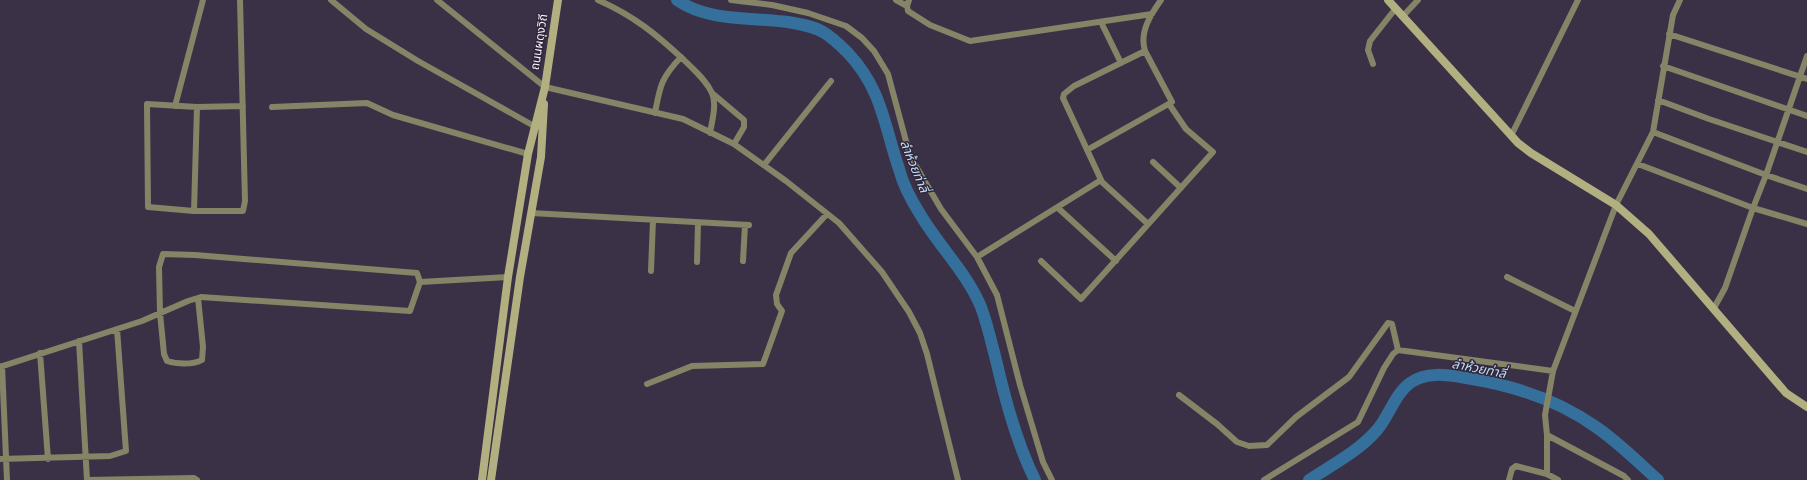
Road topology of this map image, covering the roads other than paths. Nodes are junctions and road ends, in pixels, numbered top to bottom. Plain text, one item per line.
1 (204, 0) edge
2 (240, 0) edge
3 (331, 0) edge
4 (439, 0) edge
5 (558, 0) edge
6 (598, 0) edge
7 (731, 0) edge
8 (896, 0) edge
9 (1161, 0) edge
10 (1388, 0) edge
11 (1418, 0) edge
12 (1578, 0) edge
13 (1680, 0) edge
14 (908, 3) edge
15 (1396, 8) junction
16 (1152, 14) junction
17 (1403, 16) junction
18 (1101, 22) junction
19 (1669, 34) junction
20 (1144, 51) junction
21 (1807, 56) edge
22 (681, 58) junction
23 (1120, 63) junction
24 (1373, 64) dead end
25 (1663, 66) junction
26 (1804, 78) edge
27 (831, 81) dead end
28 (545, 87) junction
29 (712, 93) junction
30 (1658, 100) junction
31 (1169, 104) junction
32 (175, 106) junction
33 (243, 106) junction
34 (197, 107) junction
35 (272, 107) dead end
36 (1789, 110) junction
37 (655, 113) junction
38 (1807, 116) edge
39 (534, 126) junction
40 (710, 132) junction
41 (1653, 132) junction
42 (1511, 136) junction
43 (1777, 142) junction
44 (734, 144) junction
45 (1088, 150) junction
46 (1807, 152) edge
47 (528, 154) junction
48 (1153, 162) dead end
49 (1638, 164) junction
50 (764, 165) junction
51 (1766, 175) junction
52 (1101, 180) junction
53 (1181, 188) junction
54 (1807, 189) edge
55 (1616, 205) junction
56 (1058, 208) junction
57 (1753, 208) junction
58 (194, 211) junction
59 (531, 213) junction
60 (827, 214) junction
61 (653, 220) junction
62 (698, 223) junction
63 (1148, 224) junction
64 (1807, 224) edge
65 (978, 257) junction
66 (743, 261) dead end
67 (1116, 261) junction
68 (697, 262) dead end
69 (1041, 262) dead end
70 (651, 271) dead end
71 (508, 277) junction
72 (1507, 277) dead end
73 (420, 282) junction
74 (198, 298) junction
75 (1714, 308) junction
76 (1575, 311) junction
77 (160, 313) junction
78 (117, 329) junction
79 (79, 341) junction
80 (1398, 350) junction
81 (40, 354) junction
82 (1, 366) edge
83 (1552, 373) junction
84 (647, 384) dead end
85 (1179, 395) dead end
86 (1807, 407) edge
87 (1547, 435) junction
88 (87, 457) junction
89 (48, 458) junction
90 (3, 459) edge
91 (1547, 474) junction
92 (7, 480) edge
93 (87, 480) edge
94 (197, 480) edge
95 (482, 480) edge
96 (491, 480) edge
97 (958, 480) edge
98 (1052, 480) edge
99 (1264, 480) edge
100 (1509, 480) edge
101 (1558, 480) edge
102 (1628, 480) edge

1 - 32 street
2 - 33 street
3 - 39 street
4 - 28 street
5 - 28 main road, ถนนผดุงวิถี
6 - 22 street
7 - 65 street
8 - 14 street
9 - 16 street
10 - 15 main road
11 - 17 street
12 - 42 street
13 - 19 street
14 - 18 street
15 - 17 main road
15 - 24 street
16 - 18 street
16 - 20 street
17 - 42 main road
18 - 23 street
19 - 25 street
19 - 26 street
20 - 23 street
20 - 31 street
21 - 26 street
22 - 29 street
22 - 37 street
23 - 45 street
25 - 30 street
25 - 36 street
26 - 36 street
27 - 50 street
28 - 37 street
28 - 39 main road
28 - 59 main road
29 - 40 street
29 - 44 street
30 - 41 street
30 - 43 street
31 - 45 street
31 - 53 street
32 - 34 street
32 - 58 street
33 - 34 street
33 - 58 street
34 - 58 street
35 - 47 street
36 - 38 street
36 - 43 street
37 - 40 street
39 - 47 main road
40 - 44 street
41 - 49 street
41 - 51 street
42 - 55 main road
43 - 46 street
43 - 51 street
44 - 50 street
45 - 52 street
47 - 71 main road
48 - 53 street
49 - 55 street
49 - 57 street
50 - 60 street
51 - 54 street
51 - 57 street
52 - 56 street
52 - 63 street
53 - 63 street
55 - 75 main road
55 - 76 street
56 - 65 street
56 - 67 street
57 - 64 street
57 - 75 street
59 - 61 street
59 - 96 main road
60 - 84 street
60 - 97 street
61 - 62 street
61 - 70 street
62 - 66 street
62 - 68 street
63 - 67 street
65 - 98 street
67 - 69 street
71 - 73 street
71 - 95 main road
72 - 76 street
73 - 74 street
73 - 77 street
74 - 77 street
74 - 77 street
75 - 86 main road
76 - 83 street
77 - 78 street
78 - 79 street
78 - 88 street
79 - 81 street
79 - 88 street
80 - 83 street
80 - 85 street
80 - 99 street
81 - 82 street
81 - 89 street
82 - 90 street
83 - 87 street
87 - 91 street
87 - 102 street
88 - 89 street
88 - 93 street
89 - 90 street
90 - 92 street
91 - 100 street
91 - 101 street
93 - 94 street

